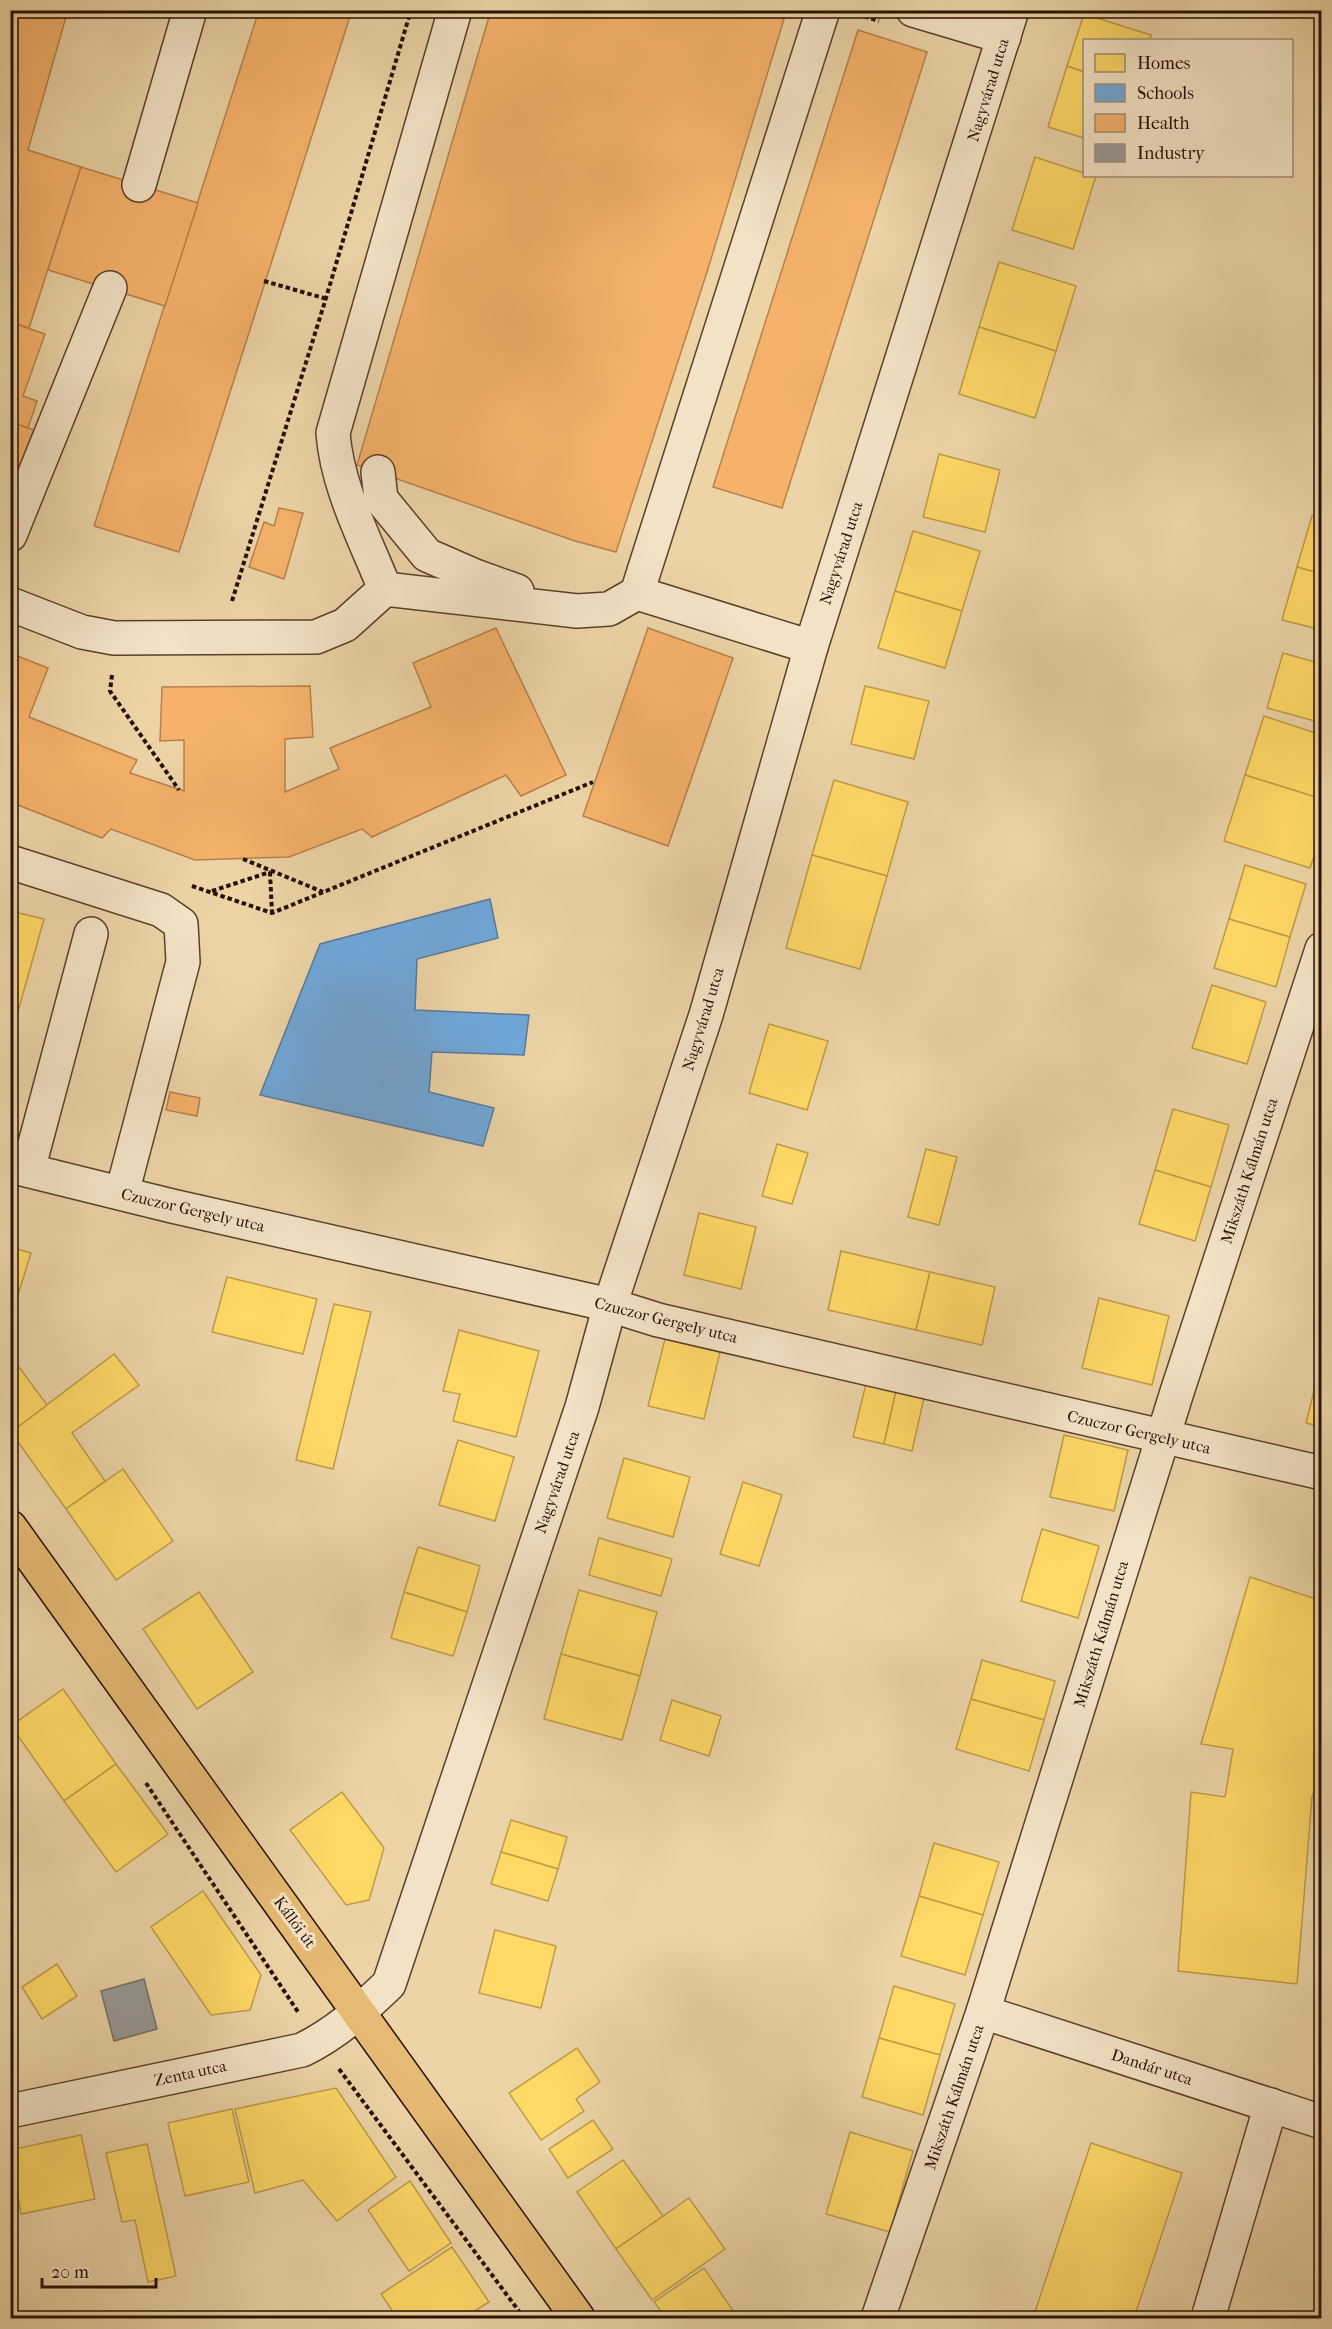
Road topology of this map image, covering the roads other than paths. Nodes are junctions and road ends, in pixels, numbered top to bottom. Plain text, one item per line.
1 (190, 10) edge
2 (455, 10) edge
3 (823, 10) edge
4 (914, 10) edge
5 (952, 10) edge
6 (1008, 25) edge
7 (140, 185) dead end
8 (110, 288) dead end
9 (378, 472) dead end
10 (10, 535) edge
11 (385, 589) junction
12 (637, 593) junction
13 (10, 604) edge
14 (565, 609) junction
15 (811, 648) junction
16 (10, 862) edge
17 (91, 934) dead end
18 (1322, 949) edge
19 (19, 1168) edge
20 (122, 1193) junction
21 (610, 1305) junction
22 (1162, 1438) junction
23 (1322, 1473) edge
24 (10, 1527) edge
25 (360, 2012) junction
26 (983, 2012) junction
27 (1271, 2105) junction
28 (10, 2110) edge
29 (1322, 2122) edge
30 (578, 2319) edge
31 (879, 2319) edge
32 (1209, 2319) edge

1 - 7 street
2 - 11 street
3 - 12 street
4 - 6 street
5 - 6 street
6 - 15 street, Nagyvárad utca
8 - 10 street
9 - 14 street
11 - 13 street
11 - 14 street
12 - 14 street
12 - 15 street
15 - 21 street, Nagyvárad utca
16 - 20 street
17 - 19 street
18 - 22 street, Mikszáth Kálmán utca
19 - 20 street, Czuczor Gergely utca
20 - 21 street, Czuczor Gergely utca
21 - 22 street, Czuczor Gergely utca
21 - 25 street, Nagyvárad utca
22 - 23 street, Czuczor Gergely utca
22 - 26 street, Mikszáth Kálmán utca
24 - 25 main road, Kállói út
25 - 28 street, Zenta utca
25 - 30 main road, Kállói út
26 - 27 street, Dandár utca
26 - 31 street, Mikszáth Kálmán utca
27 - 29 street, Dandár utca
27 - 32 street

